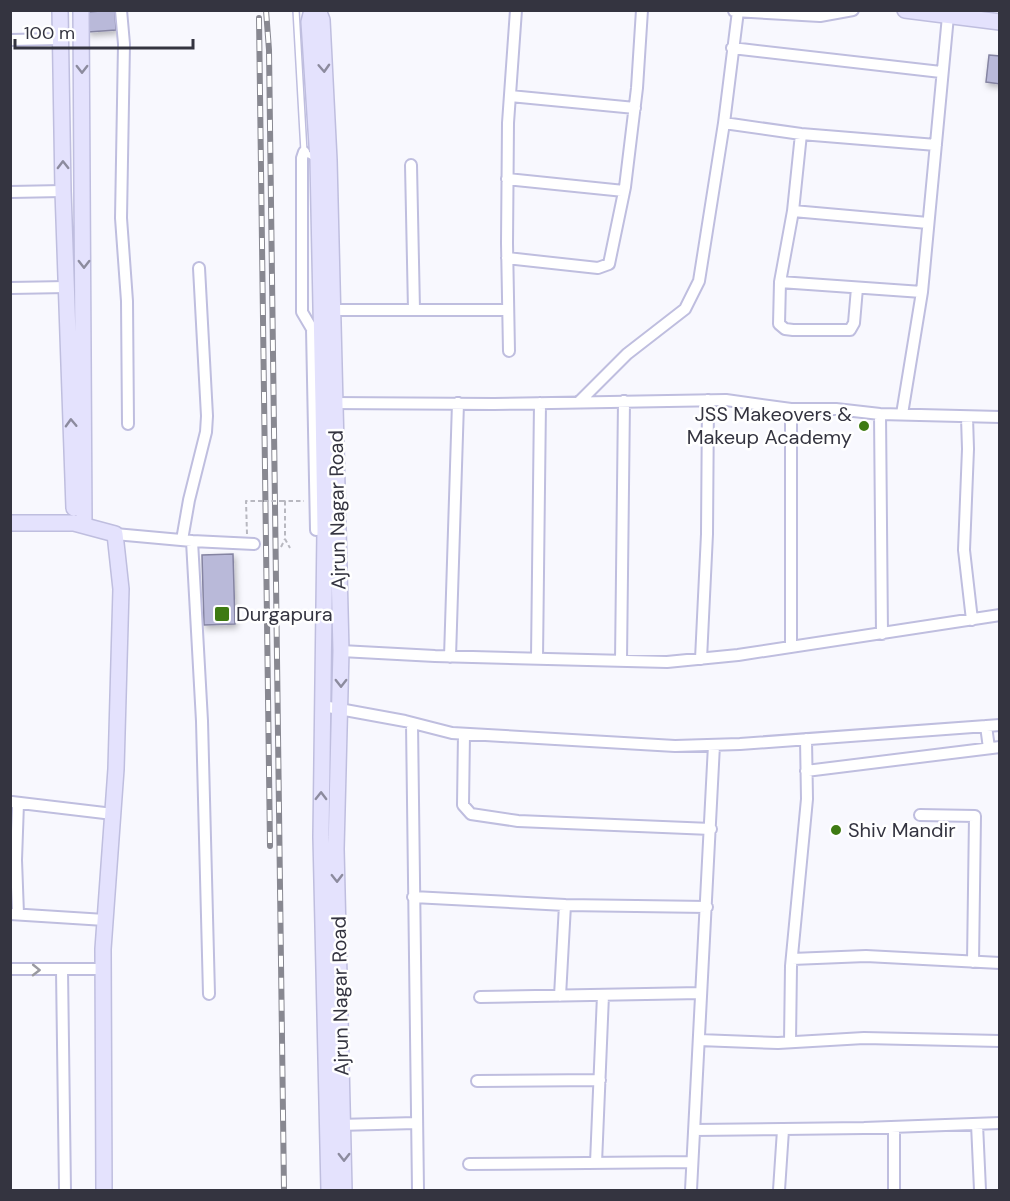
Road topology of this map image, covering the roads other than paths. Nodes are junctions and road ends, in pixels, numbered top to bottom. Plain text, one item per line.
1 (60, 10) edge
2 (81, 10) edge
3 (121, 10) edge
4 (296, 10) edge
5 (312, 10) edge
6 (318, 10) edge
7 (516, 10) edge
8 (642, 10) edge
9 (733, 10) edge
10 (853, 10) edge
11 (905, 10) edge
12 (738, 11) edge
13 (939, 13) edge
14 (999, 22) edge
15 (61, 39) junction
16 (10, 40) edge
17 (732, 48) junction
18 (941, 72) junction
19 (510, 96) junction
20 (635, 108) junction
21 (724, 123) junction
22 (801, 134) junction
23 (936, 145) junction
24 (311, 156) junction
25 (411, 165) dead end
26 (507, 179) junction
27 (63, 191) junction
28 (624, 191) junction
29 (10, 192) edge
30 (792, 211) junction
31 (928, 223) junction
32 (507, 258) junction
33 (200, 268) dead end
34 (780, 282) junction
35 (67, 287) junction
36 (10, 288) edge
37 (857, 288) junction
38 (922, 292) junction
39 (333, 310) junction
40 (414, 310) junction
41 (508, 310) junction
42 (509, 351) dead end
43 (708, 400) junction
44 (624, 401) junction
45 (579, 402) junction
46 (329, 403) junction
47 (458, 403) junction
48 (540, 403) junction
49 (791, 409) junction
50 (880, 414) junction
51 (902, 414) junction
52 (967, 417) junction
53 (999, 417) edge
54 (128, 424) dead end
55 (10, 523) edge
56 (79, 524) junction
57 (337, 530) junction
58 (115, 534) junction
59 (187, 540) junction
60 (250, 544) road end
61 (999, 615) edge
62 (972, 620) junction
63 (882, 634) junction
64 (791, 647) junction
65 (341, 651) junction
66 (450, 657) junction
67 (537, 658) junction
68 (701, 659) junction
69 (621, 661) junction
70 (323, 706) junction
71 (341, 708) junction
72 (412, 723) junction
73 (999, 725) edge
74 (986, 726) junction
75 (464, 734) junction
76 (806, 739) junction
77 (714, 745) junction
78 (994, 748) edge
79 (806, 771) junction
80 (14, 802) edge
81 (113, 814) junction
82 (920, 815) dead end
83 (711, 829) junction
84 (413, 897) junction
85 (565, 905) junction
86 (707, 907) junction
87 (14, 914) edge
88 (105, 920) junction
89 (792, 959) junction
90 (973, 962) junction
91 (999, 963) edge
92 (10, 969) edge
93 (103, 969) junction
94 (62, 970) junction
95 (701, 993) junction
96 (209, 994) dead end
97 (603, 995) junction
98 (560, 996) junction
99 (480, 997) dead end
100 (699, 1040) junction
101 (999, 1041) edge
102 (790, 1042) junction
103 (600, 1080) junction
104 (477, 1081) dead end
105 (416, 1123) junction
106 (999, 1123) edge
107 (977, 1124) junction
108 (336, 1125) junction
109 (894, 1127) junction
110 (694, 1130) junction
111 (783, 1130) junction
112 (692, 1162) junction
113 (596, 1163) junction
114 (469, 1164) dead end
115 (65, 1191) edge
116 (104, 1191) edge
117 (329, 1191) edge
118 (344, 1191) edge
119 (417, 1191) edge
120 (691, 1191) edge
121 (779, 1191) edge
122 (894, 1191) edge
123 (980, 1191) edge

1 - 15 street
2 -> 56 street
3 - 54 street
4 - 24 lane
5 - 24 street, Ajrun Nagar Road
6 -> 39 street, Ajrun Nagar Road
7 - 19 street
8 - 20 street
9 - 12 street
10 - 12 street
11 - 13 street
12 - 17 street
13 - 14 street
13 - 18 street
15 - 16 street
27 -> 15 street
17 - 18 street
17 - 21 street
18 - 23 street
19 - 20 street
19 - 26 street
20 - 28 street
21 - 22 street
21 - 45 street
22 - 23 street
22 - 30 street
23 - 31 street
24 - 46 street, Ajrun Nagar Road
24 - 57 street
25 - 40 street
26 - 28 street
26 - 32 street
27 - 29 street
27 - 35 street
28 - 32 street
30 - 31 street
30 - 34 street
31 - 38 street
32 - 41 street
33 - 59 street
34 - 37 street
34 - 37 street
35 - 36 street
56 -> 35 street
37 - 38 street
38 - 51 street
39 - 40 street
39 - 46 street, Ajrun Nagar Road
40 - 41 street
41 - 42 street
43 - 44 street
43 - 49 street
43 - 68 street
44 - 45 street
44 - 69 street
45 - 48 street
46 - 47 street
46 - 57 street, Ajrun Nagar Road
46 - 70 street, Ajrun Nagar Road
47 - 48 street
47 - 66 street
48 - 67 street
49 - 50 street
49 - 64 street
50 - 51 street
50 - 63 street
51 - 52 street
52 - 53 street
52 - 62 street
55 - 56 street
56 - 58 street
57 - 65 street, Ajrun Nagar Road
58 - 59 street
58 - 81 street
59 - 60 street
59 - 96 street
61 - 62 street
62 - 63 street
63 - 64 street
64 - 68 street
65 - 66 street
65 -> 71 street, Ajrun Nagar Road
66 - 67 street
67 - 69 street
68 - 69 street
70 - 71 street
108 -> 70 street, Ajrun Nagar Road
71 - 72 street
71 -> 108 street, Ajrun Nagar Road
72 - 75 street
72 - 84 street
73 - 74 street
74 - 76 street
74 - 78 street
75 - 77 street
75 - 83 street
76 - 77 street
76 - 79 street
77 - 83 street
78 - 79 street
79 - 89 street
80 - 81 street
80 - 87 street
81 - 88 street
82 - 90 street
83 - 86 street
84 - 85 street
84 - 105 street
85 - 86 street
85 - 98 street
86 - 95 street
87 - 88 street
88 - 93 street
89 - 90 street
89 - 102 street
90 - 91 street
92 -> 94 street
93 - 94 street
93 - 116 street
94 - 115 street
95 - 97 street
95 - 100 street
97 - 98 street
97 - 103 street
98 - 99 street
100 - 102 street
100 - 110 street
101 - 102 street
103 - 104 street
103 - 113 street
105 - 108 street
105 - 119 street
106 - 107 street
107 - 109 street
107 - 123 street
108 - 117 street, Ajrun Nagar Road
108 -> 118 street, Ajrun Nagar Road
109 - 111 street
109 - 122 street
110 - 111 street
110 - 112 street
111 - 121 street
112 - 113 street
112 - 120 street
113 - 114 street

